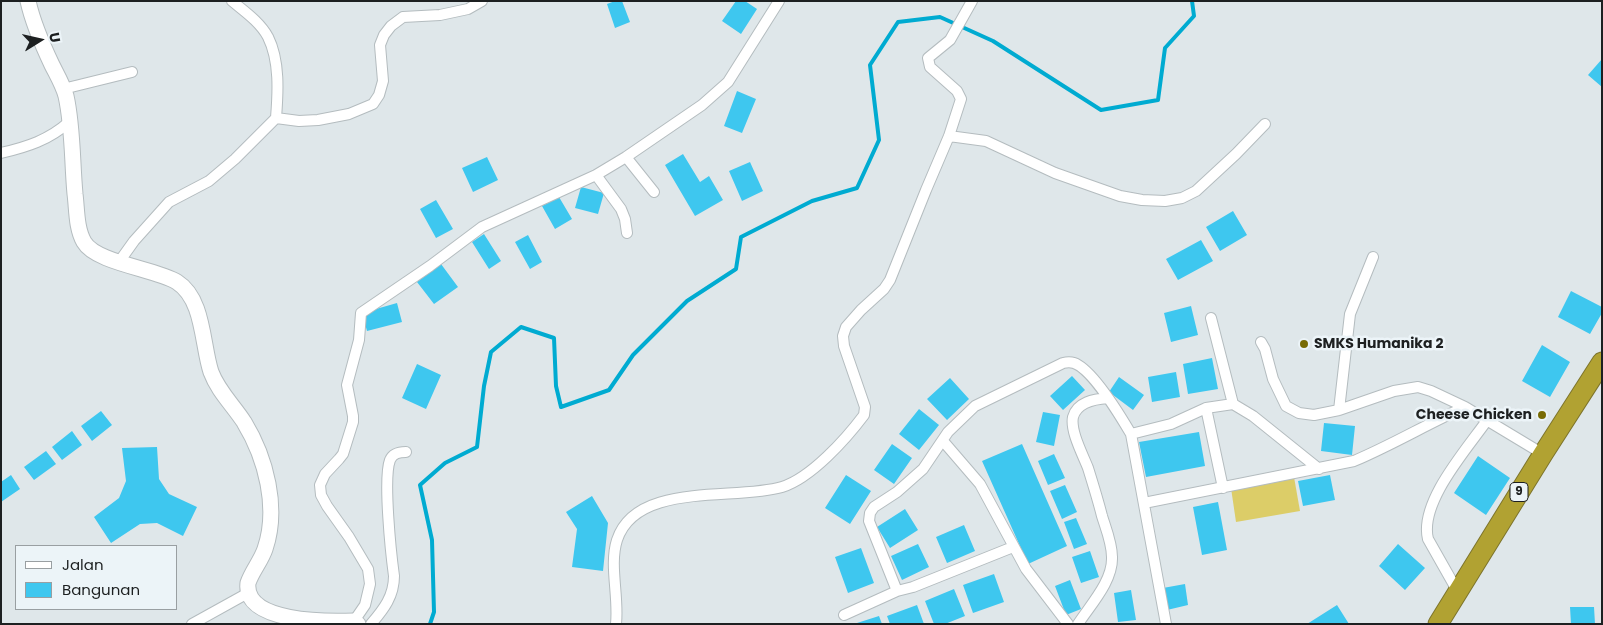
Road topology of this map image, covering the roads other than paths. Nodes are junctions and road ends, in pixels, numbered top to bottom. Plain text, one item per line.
1 (28, 1) edge
2 (232, 1) edge
3 (482, 1) edge
4 (779, 1) edge
5 (972, 1) edge
6 (132, 72) dead end
7 (63, 89) junction
8 (276, 118) junction
9 (69, 122) junction
10 (1265, 124) dead end
11 (950, 136) junction
12 (1, 153) edge
13 (626, 157) junction
14 (596, 175) junction
15 (654, 192) dead end
16 (627, 233) dead end
17 (1373, 258) dead end
18 (119, 262) junction
19 (1211, 318) dead end
20 (1260, 342) dead end
21 (1602, 362) edge
22 (1108, 398) junction
23 (1233, 404) junction
24 (1465, 407) junction
25 (1206, 408) junction
26 (1338, 410) junction
27 (1488, 420) junction
28 (1131, 434) junction
29 (942, 441) junction
30 (406, 452) dead end
31 (1543, 454) junction
32 (1319, 469) junction
33 (1223, 488) junction
34 (1144, 503) junction
35 (1013, 546) junction
36 (897, 591) junction
37 (1458, 592) junction
38 (248, 593) junction
39 (844, 615) dead end
40 (356, 623) edge
41 (192, 624) edge
42 (371, 624) edge
43 (616, 624) edge
44 (1068, 624) edge
45 (1078, 624) edge
46 (1166, 624) edge
47 (1438, 624) edge

1 - 7 main road
2 - 8 street
3 - 8 street
4 - 13 street
5 - 11 street
6 - 7 street
7 - 9 main road
8 - 18 street
9 - 12 street
9 - 18 main road
10 - 11 street
11 - 43 street
13 - 14 street
13 - 15 street
14 - 16 street
14 - 40 street
17 - 26 street
18 - 38 main road
19 - 23 street
20 - 26 street
21 - 31 highway, 9
22 - 28 street
22 - 29 street
22 - 45 street
23 - 25 street
23 - 32 street
24 - 26 street
24 - 27 street
24 - 32 street
25 - 28 street
25 - 33 street
27 - 31 street
27 - 37 street
28 - 34 street
29 - 35 street
29 - 36 street
30 - 42 street
31 - 37 highway, 9
32 - 33 street
33 - 34 street
34 - 46 street
35 - 36 street
35 - 44 street
36 - 39 street
37 - 47 highway, 9
38 - 40 main road
38 - 41 street

